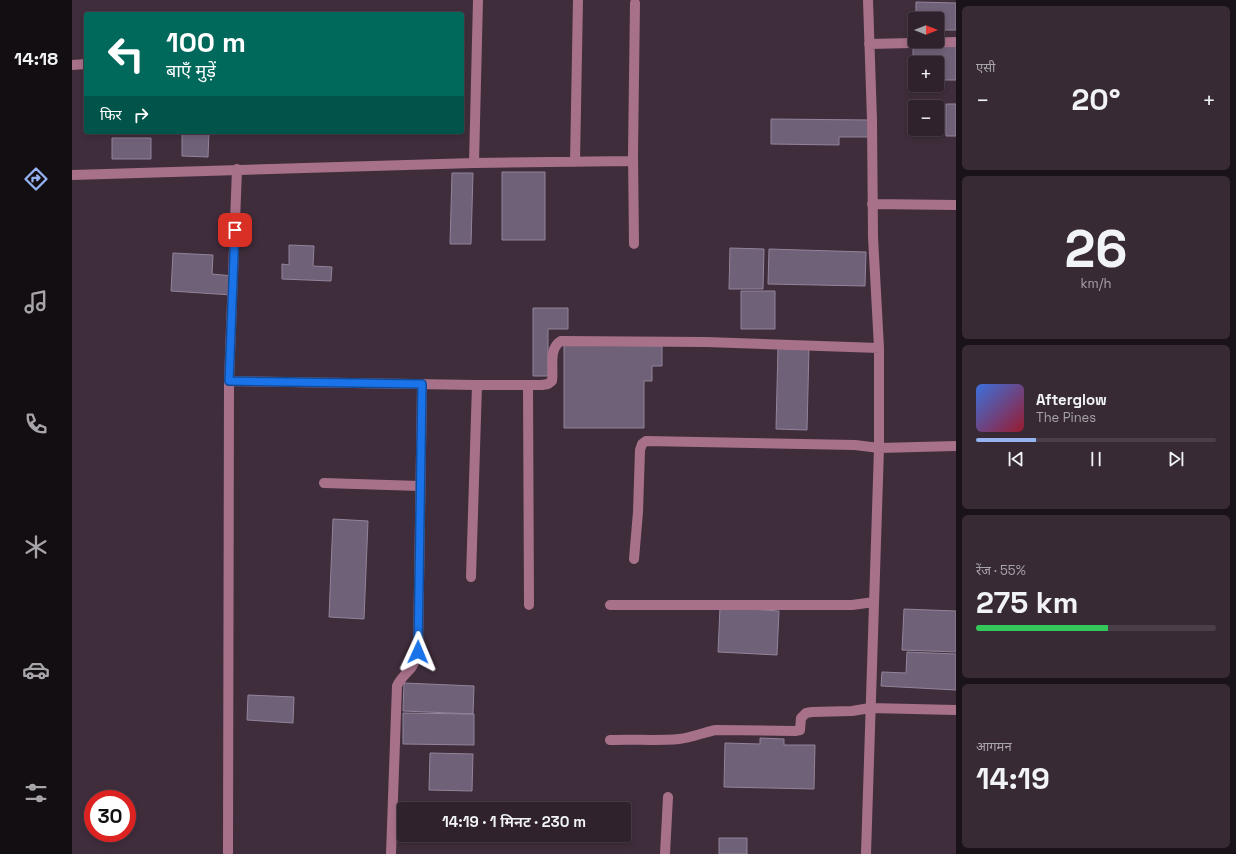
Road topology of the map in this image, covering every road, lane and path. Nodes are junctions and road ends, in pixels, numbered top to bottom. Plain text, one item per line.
1 (478, 0) edge
2 (578, 0) edge
3 (868, 0) edge
4 (635, 2) dead end
5 (956, 42) edge
6 (870, 44) junction
7 (72, 64) edge
8 (84, 64) edge
9 (633, 161) junction
10 (575, 162) junction
11 (474, 163) junction
12 (237, 169) junction
13 (72, 175) edge
14 (872, 204) junction
15 (956, 205) edge
16 (634, 244) dead end
17 (879, 348) junction
18 (229, 381) junction
19 (422, 384) junction
20 (476, 385) junction
21 (528, 385) junction
22 (956, 446) edge
23 (879, 448) junction
24 (324, 483) dead end
25 (420, 486) junction
26 (634, 559) dead end
27 (471, 577) dead end
28 (874, 602) junction
29 (528, 605) dead end
30 (610, 605) dead end
31 (870, 708) junction
32 (956, 710) edge
33 (610, 740) dead end
34 (668, 797) dead end
35 (228, 854) edge
36 (391, 854) edge
37 (665, 854) edge
38 (866, 854) edge

1 - 11 street
2 - 10 street
3 - 6 street
4 - 9 street
5 - 6 street
6 - 14 street
7 - 8 street
9 - 10 street
9 - 16 street
10 - 11 street
11 - 12 street
12 - 13 street
12 - 18 street
14 - 15 street
14 - 17 street
17 - 21 street
17 - 23 street
18 - 19 street
18 - 35 street
19 - 20 street
19 - 25 street
20 - 21 street
20 - 27 street
21 - 29 street
22 - 23 street
23 - 26 street
23 - 28 street
24 - 25 street
25 - 36 street
28 - 30 street
28 - 31 street
31 - 32 street
31 - 33 street
31 - 38 street
34 - 37 street

